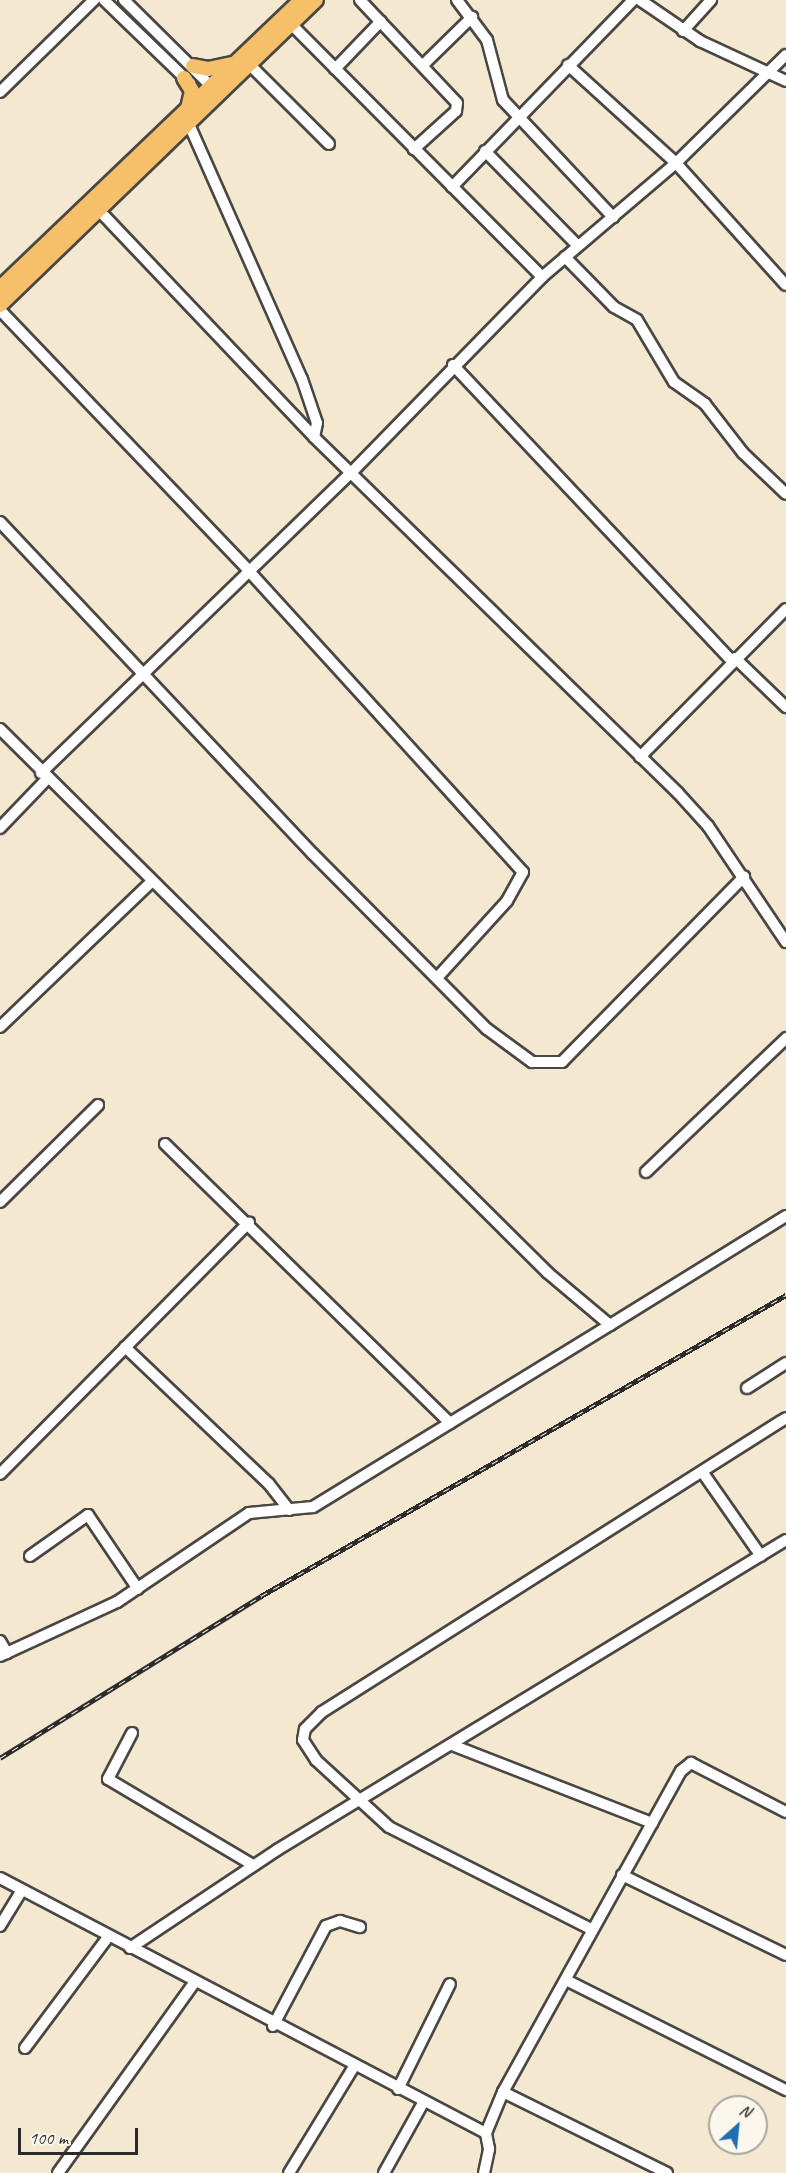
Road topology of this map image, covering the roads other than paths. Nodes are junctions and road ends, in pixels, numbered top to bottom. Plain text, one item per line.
1 (94, 0) edge
2 (104, 0) edge
3 (124, 0) edge
4 (302, 0) edge
5 (316, 0) edge
6 (360, 0) edge
7 (457, 0) edge
8 (633, 0) edge
9 (640, 0) edge
10 (711, 0) edge
11 (472, 17) junction
12 (381, 21) junction
13 (291, 24) junction
14 (683, 31) junction
15 (786, 55) edge
16 (243, 62) junction
17 (752, 64) junction
18 (423, 65) junction
19 (568, 65) junction
20 (193, 66) junction
21 (335, 69) junction
22 (772, 73) junction
23 (184, 78) junction
24 (786, 81) edge
25 (753, 88) junction
26 (0, 92) edge
27 (210, 94) junction
28 (188, 115) junction
29 (515, 117) junction
30 (329, 144) dead end
31 (414, 149) junction
32 (485, 151) junction
33 (676, 163) junction
34 (452, 187) junction
35 (94, 205) junction
36 (613, 217) junction
37 (578, 246) junction
38 (565, 257) junction
39 (542, 277) junction
40 (784, 278) edge
41 (0, 288) edge
42 (0, 305) edge
43 (0, 310) edge
44 (453, 365) junction
45 (314, 437) junction
46 (351, 473) junction
47 (786, 494) edge
48 (0, 522) edge
49 (249, 571) junction
50 (786, 609) edge
51 (734, 660) junction
52 (144, 673) junction
53 (786, 707) edge
54 (0, 729) edge
55 (640, 757) junction
56 (44, 776) junction
57 (0, 828) edge
58 (744, 877) junction
59 (151, 882) junction
60 (786, 942) edge
61 (437, 978) junction
62 (0, 1027) edge
63 (786, 1038) edge
64 (98, 1105) dead end
65 (165, 1144) dead end
66 (646, 1172) dead end
67 (0, 1202) edge
68 (786, 1216) edge
69 (249, 1222) junction
70 (610, 1325) junction
71 (125, 1347) junction
72 (786, 1363) edge
73 (747, 1388) dead end
74 (786, 1418) edge
75 (450, 1423) junction
76 (703, 1473) junction
77 (0, 1474) edge
78 (289, 1510) junction
79 (786, 1540) edge
80 (30, 1556) dead end
81 (761, 1556) junction
82 (138, 1589) junction
83 (0, 1641) edge
84 (3, 1654) edge
85 (132, 1732) dead end
86 (452, 1745) junction
87 (360, 1801) junction
88 (786, 1812) edge
89 (652, 1823) junction
90 (253, 1865) junction
91 (622, 1875) junction
92 (0, 1878) edge
93 (22, 1890) junction
94 (0, 1926) edge
95 (360, 1927) dead end
96 (591, 1929) junction
97 (108, 1936) junction
98 (130, 1948) junction
99 (786, 1955) edge
100 (566, 1980) junction
101 (194, 1983) junction
102 (450, 1984) dead end
103 (273, 2026) junction
104 (25, 2048) dead end
105 (353, 2068) junction
106 (398, 2089) junction
107 (786, 2090) edge
108 (503, 2092) junction
109 (423, 2103) junction
110 (486, 2133) junction
111 (58, 2173) edge
112 (289, 2173) edge
113 (384, 2173) edge
114 (483, 2173) edge
115 (667, 2173) edge

1 - 26 street
2 - 23 street
3 - 20 street
4 - 16 main road
5 - 13 main road
6 - 12 street
7 - 11 street
8 - 19 street
9 - 14 street
10 - 14 street
11 - 18 street
11 - 29 street
12 - 18 street
12 - 21 street
13 - 16 main road
13 - 21 street
14 - 17 street
15 - 22 street
16 - 20 main road
16 - 27 main road
16 - 30 street
17 - 22 street
17 - 25 street
18 - 31 street
19 - 29 street
19 - 33 street
20 - 27 street
21 - 31 street
22 - 24 street
22 - 25 street
23 - 27 street
23 - 28 main road
25 - 33 street
27 - 28 main road
28 - 35 main road
28 - 45 street
29 - 32 street
29 - 36 street
31 - 34 street
32 - 34 street
32 - 37 street
33 - 36 street
33 - 40 street
34 - 39 street
35 - 41 main road
35 - 42 main road
35 - 45 street
36 - 37 street
37 - 38 street
38 - 39 street
38 - 47 street
39 - 44 street
43 - 49 street
44 - 46 street
44 - 51 street
45 - 46 street
46 - 49 street
46 - 55 street
48 - 52 street
49 - 52 street
49 - 61 street
50 - 51 street
51 - 53 street
51 - 55 street
52 - 56 street
52 - 61 street
54 - 56 street
55 - 58 street
56 - 57 street
56 - 59 street
58 - 60 street
58 - 61 street
59 - 62 street
59 - 70 street
63 - 66 street
64 - 67 street
65 - 69 street
68 - 70 street
69 - 71 street
69 - 75 street
70 - 75 street
71 - 77 street
71 - 78 street
72 - 73 street
74 - 76 street
75 - 78 street
76 - 81 street
76 - 87 street
78 - 82 street
79 - 81 street
80 - 82 street
81 - 86 street
82 - 84 street
83 - 84 street
85 - 90 street
86 - 87 street
86 - 89 street
87 - 90 street
87 - 96 street
88 - 89 street
89 - 91 street
90 - 98 street
91 - 96 street
91 - 99 street
92 - 93 street
93 - 94 street
93 - 97 street
95 - 103 street
96 - 100 street
97 - 98 street
97 - 104 street
98 - 101 street
100 - 107 street
100 - 108 street
101 - 103 street
101 - 111 street
102 - 106 street
103 - 105 street
105 - 106 street
105 - 112 street
106 - 109 street
108 - 110 street
108 - 115 street
109 - 110 street
109 - 113 street
110 - 114 street

